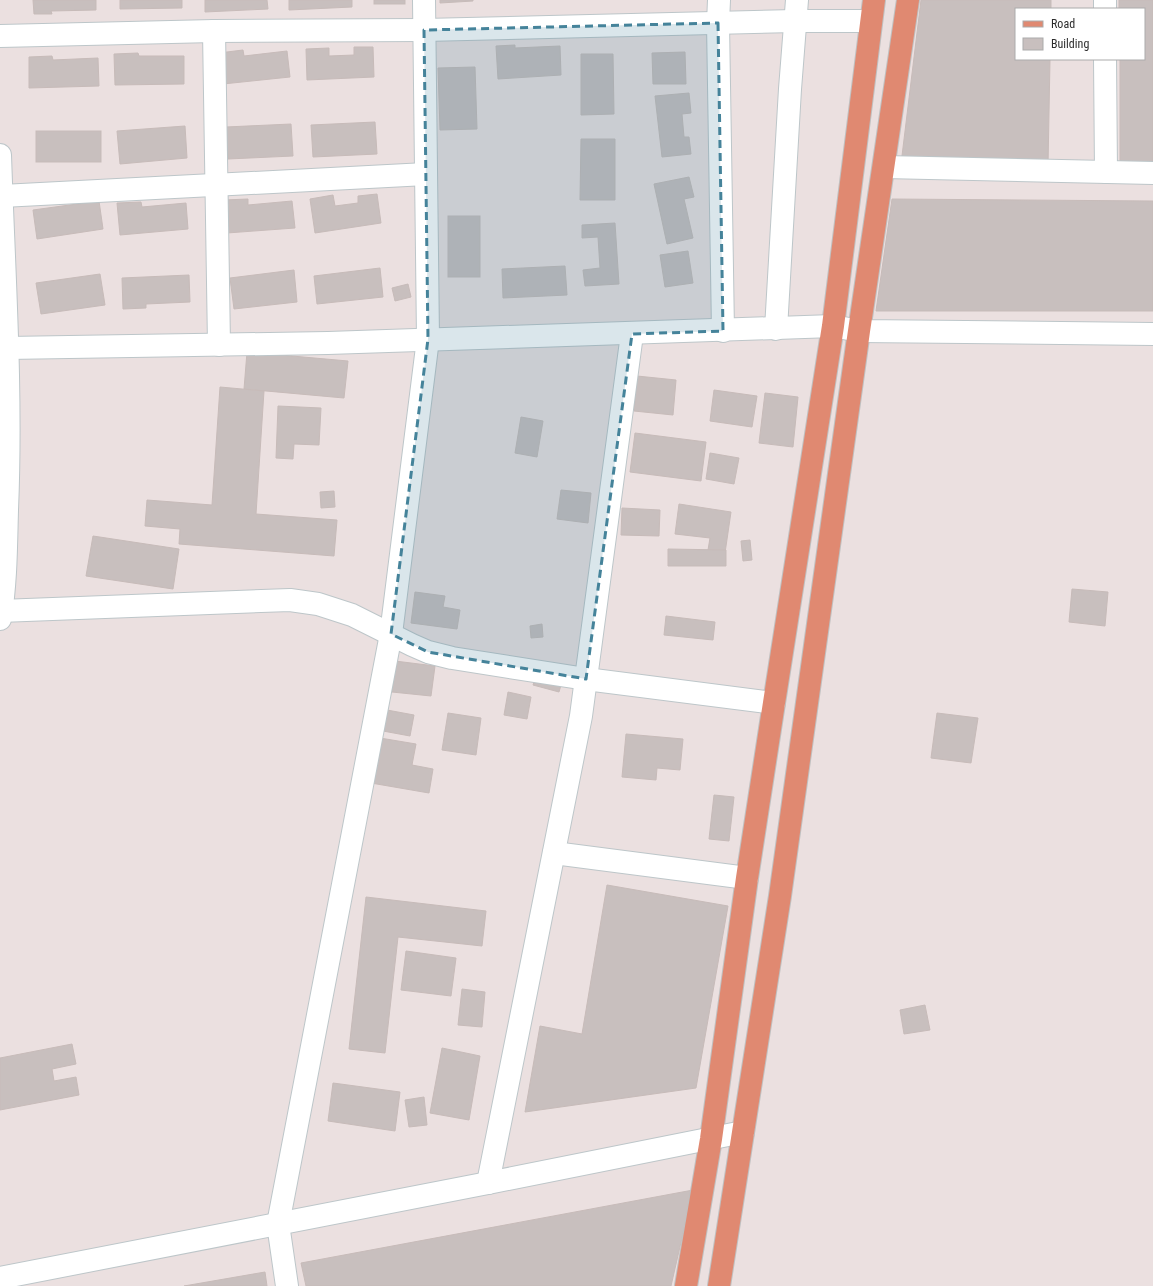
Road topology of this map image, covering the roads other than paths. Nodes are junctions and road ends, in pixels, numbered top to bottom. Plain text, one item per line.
1 (424, 0) edge
2 (719, 0) edge
3 (908, 0) edge
4 (796, 10) edge
5 (873, 10) edge
6 (718, 23) junction
7 (424, 30) junction
8 (214, 31) junction
9 (0, 36) edge
10 (1105, 60) edge
11 (0, 155) edge
12 (884, 167) junction
13 (1106, 172) junction
14 (1153, 172) edge
15 (426, 174) junction
16 (216, 185) junction
17 (2, 196) junction
18 (834, 326) junction
19 (776, 329) junction
20 (723, 331) junction
21 (859, 331) junction
22 (632, 334) junction
23 (1153, 334) edge
24 (428, 339) junction
25 (219, 345) junction
26 (7, 348) junction
27 (0, 614) edge
28 (391, 634) junction
29 (586, 679) junction
30 (774, 702) junction
31 (554, 853) junction
32 (747, 878) junction
33 (743, 1132) junction
34 (712, 1139) junction
35 (488, 1183) junction
36 (278, 1224) junction
37 (0, 1278) edge
38 (287, 1286) edge
39 (686, 1286) edge
40 (719, 1286) edge

1 - 7 street
2 - 6 street
3 - 12 main road
4 - 5 street
4 - 6 street
4 - 19 street
5 - 18 main road
6 - 7 street
6 - 20 street
7 - 8 street
7 - 15 street
8 - 9 street
8 - 16 street
10 - 13 street
11 - 17 street
12 - 13 street
12 - 21 main road
13 - 14 street
15 - 16 street
15 - 24 street
16 - 17 street
16 - 25 street
17 - 26 street
18 - 19 street
18 - 21 street
18 - 30 main road
19 - 20 street
20 - 22 street
21 - 23 street
21 - 33 main road
22 - 24 street
22 - 29 street
24 - 25 street
24 - 28 street
25 - 26 street
26 - 27 street
27 - 28 street
28 - 29 street
28 - 36 street
29 - 30 street
29 - 31 street
30 - 32 main road
31 - 32 street
31 - 35 street
32 - 34 main road
33 - 34 street
33 - 40 main road
34 - 35 street
34 - 39 main road
35 - 36 street
36 - 37 street
36 - 38 street

